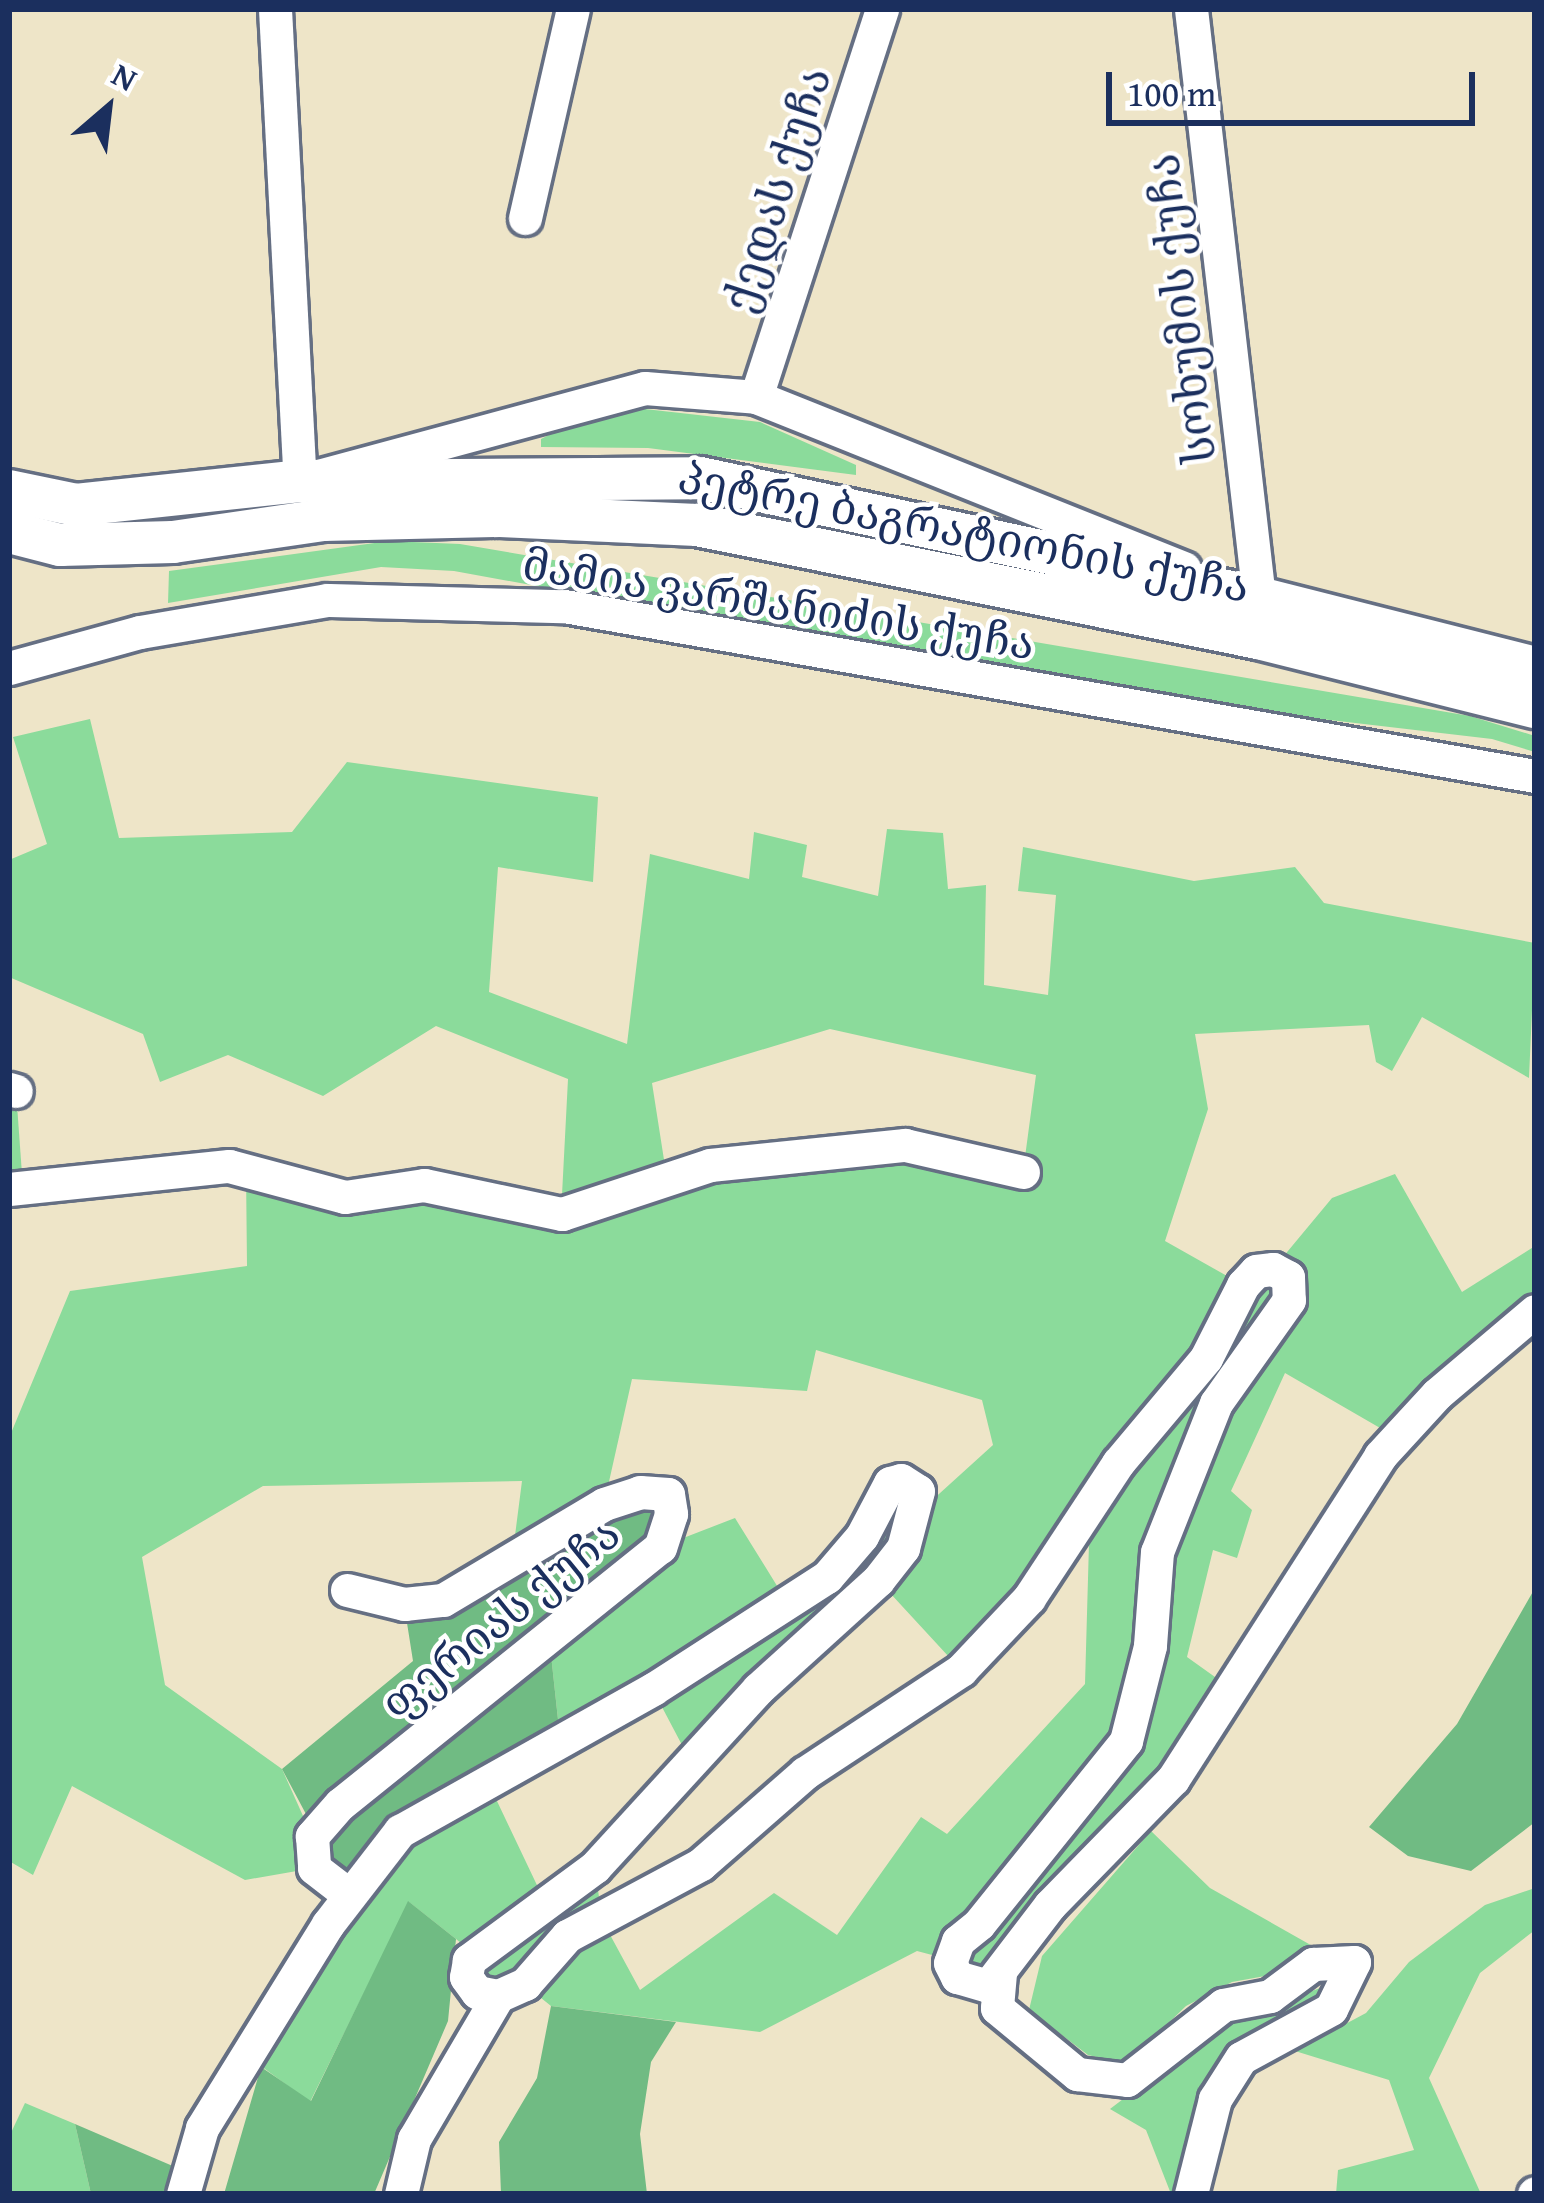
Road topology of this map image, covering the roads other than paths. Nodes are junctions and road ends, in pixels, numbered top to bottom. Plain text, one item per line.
1 (275, 9) edge
2 (573, 9) edge
3 (882, 9) edge
4 (1191, 9) edge
5 (525, 218) dead end
6 (756, 397) junction
7 (300, 481) junction
8 (9, 491) edge
9 (9, 532) edge
10 (1259, 598) junction
11 (9, 668) edge
12 (1535, 668) edge
13 (1535, 707) edge
14 (1535, 776) edge
15 (1023, 1172) dead end
16 (9, 1189) edge
17 (1535, 1311) edge
18 (347, 1590) dead end
19 (349, 1895) junction
20 (1000, 1973) junction
21 (498, 1996) junction
22 (183, 2194) edge
23 (400, 2194) edge
24 (1191, 2194) edge

1 - 7 street
2 - 5 street
3 - 6 street, ქედას ქუჩა
4 - 10 street, სოხუმის ქუჩა
6 - 7 street, პეტრე ბაგრატიონის ქუჩა
6 - 10 street, პეტრე ბაგრატიონის ქუჩა
7 - 8 main road, პეტრე ბაგრატიონის ქუჩა
7 - 10 main road, პეტრე ბაგრატიონის ქუჩა
9 - 13 main road, პეტრე ბაგრატიონის ქუჩა
10 - 12 main road, პეტრე ბაგრატიონის ქუჩა
11 - 14 street, მამია ვარშანიძის ქუჩა
15 - 16 street
17 - 20 street
18 - 19 street, ფერიას ქუჩა
19 - 21 street
19 - 22 street
20 - 21 street
20 - 24 street
21 - 23 street

